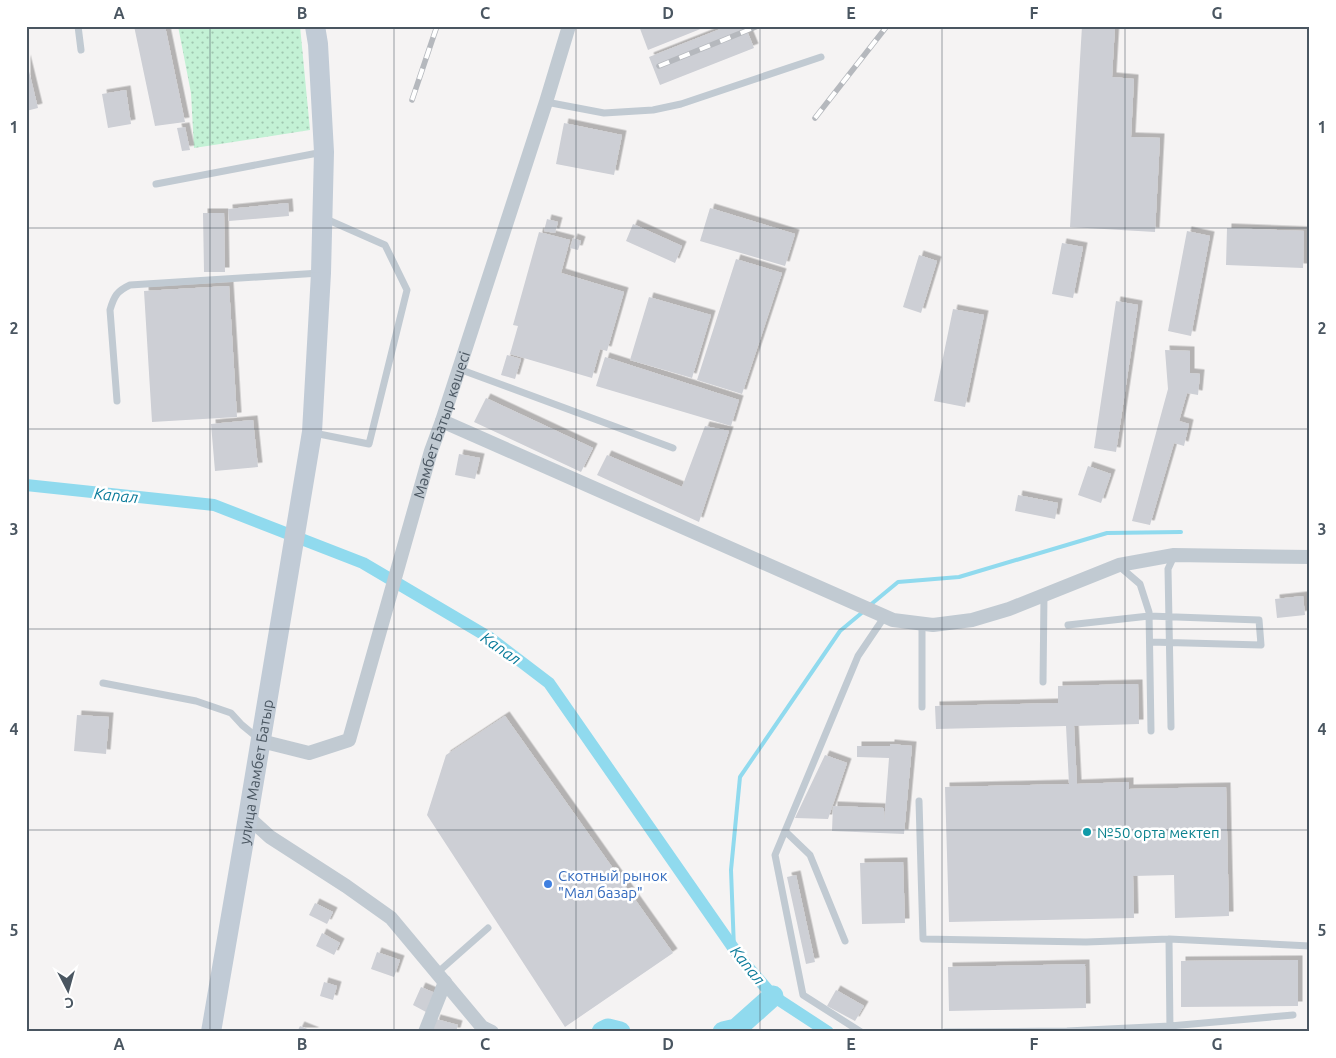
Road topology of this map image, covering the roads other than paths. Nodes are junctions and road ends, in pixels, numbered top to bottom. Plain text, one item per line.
1 (78, 26) edge
2 (316, 26) edge
3 (569, 26) edge
4 (81, 50) dead end
5 (821, 57) dead end
6 (546, 102) junction
7 (324, 152) junction
8 (156, 184) dead end
9 (323, 218) junction
10 (321, 273) junction
11 (459, 369) junction
12 (118, 401) dead end
13 (442, 421) junction
14 (312, 432) junction
15 (673, 448) dead end
16 (1174, 555) junction
17 (1310, 557) edge
18 (1119, 565) junction
19 (1044, 595) junction
20 (879, 614) junction
21 (1149, 616) junction
22 (1169, 618) junction
23 (922, 624) junction
24 (1068, 625) dead end
25 (1150, 642) junction
26 (1169, 643) junction
27 (1043, 682) dead end
28 (103, 683) dead end
29 (922, 707) dead end
30 (1170, 727) dead end
31 (1150, 732) dead end
32 (261, 741) junction
33 (919, 801) dead end
34 (248, 817) junction
35 (785, 832) junction
36 (488, 928) dead end
37 (1169, 939) junction
38 (845, 941) dead end
39 (1310, 946) edge
40 (441, 977) junction
41 (1293, 1015) dead end
42 (1170, 1029) edge
43 (1067, 1031) edge
44 (210, 1032) edge
45 (425, 1032) edge
46 (492, 1032) edge
47 (862, 1032) edge
48 (945, 1032) edge

1 - 4 lane
2 - 7 main road
3 - 6 street, Мәмбет Батыр көшесі
5 - 6 lane
6 - 11 street, Мәмбет Батыр көшесі
7 - 8 lane
7 - 9 main road
9 - 10 main road
9 - 14 lane
10 - 12 lane
10 - 14 main road
11 - 13 street, Мәмбет Батыр көшесі
11 - 15 lane
13 - 20 street
13 - 32 street, Мәмбет Батыр көшесі
14 - 32 main road, улица Мамбет Батыр
16 - 17 street
16 - 18 street
16 - 22 lane
18 - 19 street
18 - 21 lane
19 - 23 street
19 - 27 lane
20 - 23 street
20 - 35 lane
21 - 22 lane
21 - 24 lane
21 - 25 lane
22 - 26 lane
22 - 26 lane
23 - 29 lane
25 - 26 lane
25 - 31 lane
26 - 30 lane
28 - 32 lane
32 - 34 main road, улица Мамбет Батыр
33 - 37 lane
34 - 40 street
34 - 44 main road, улица Мамбет Батыр
35 - 38 lane
35 - 47 lane
36 - 40 lane
37 - 39 lane
37 - 42 lane
40 - 45 street
40 - 46 street
41 - 42 lane
42 - 43 lane
43 - 48 lane

